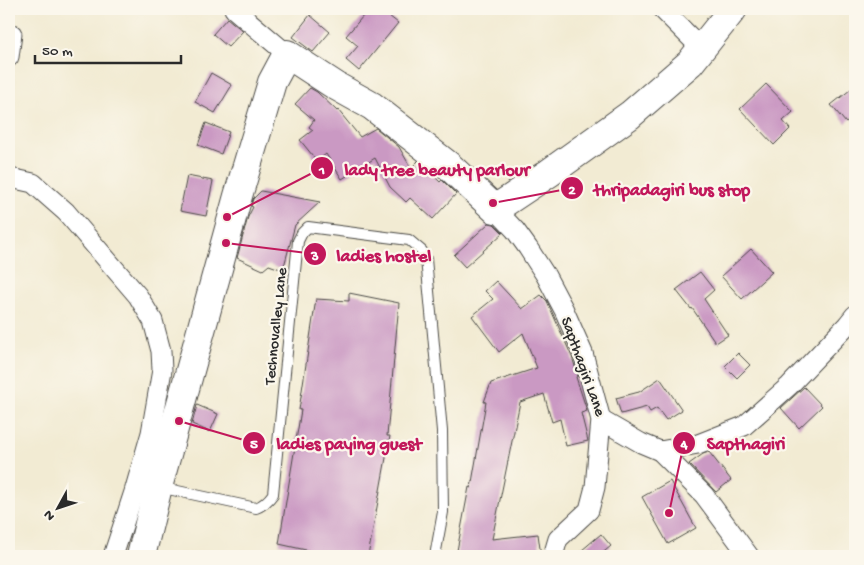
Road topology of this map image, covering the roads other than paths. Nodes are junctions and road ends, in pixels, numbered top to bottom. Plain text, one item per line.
1 (234, 9) edge
2 (662, 9) edge
3 (733, 9) edge
4 (12, 34) dead end
5 (702, 48) junction
6 (287, 54) junction
7 (9, 57) edge
8 (9, 180) edge
9 (495, 209) junction
10 (855, 315) edge
11 (602, 420) junction
12 (660, 452) junction
13 (158, 487) junction
14 (113, 556) edge
15 (141, 556) edge
16 (435, 556) edge
17 (554, 556) edge
18 (749, 556) edge

1 - 6 street
2 - 5 street
3 - 5 main road
4 - 7 street
5 - 9 main road
6 - 9 main road
6 - 13 main road
8 - 14 street
9 - 11 street, Sapthagiri Lane
10 - 12 street
11 - 12 street, Sapthagiri Lane
11 - 17 street
12 - 18 street, Sapthagiri Lane
13 - 15 main road
13 - 16 lane, Technovalley Lane

